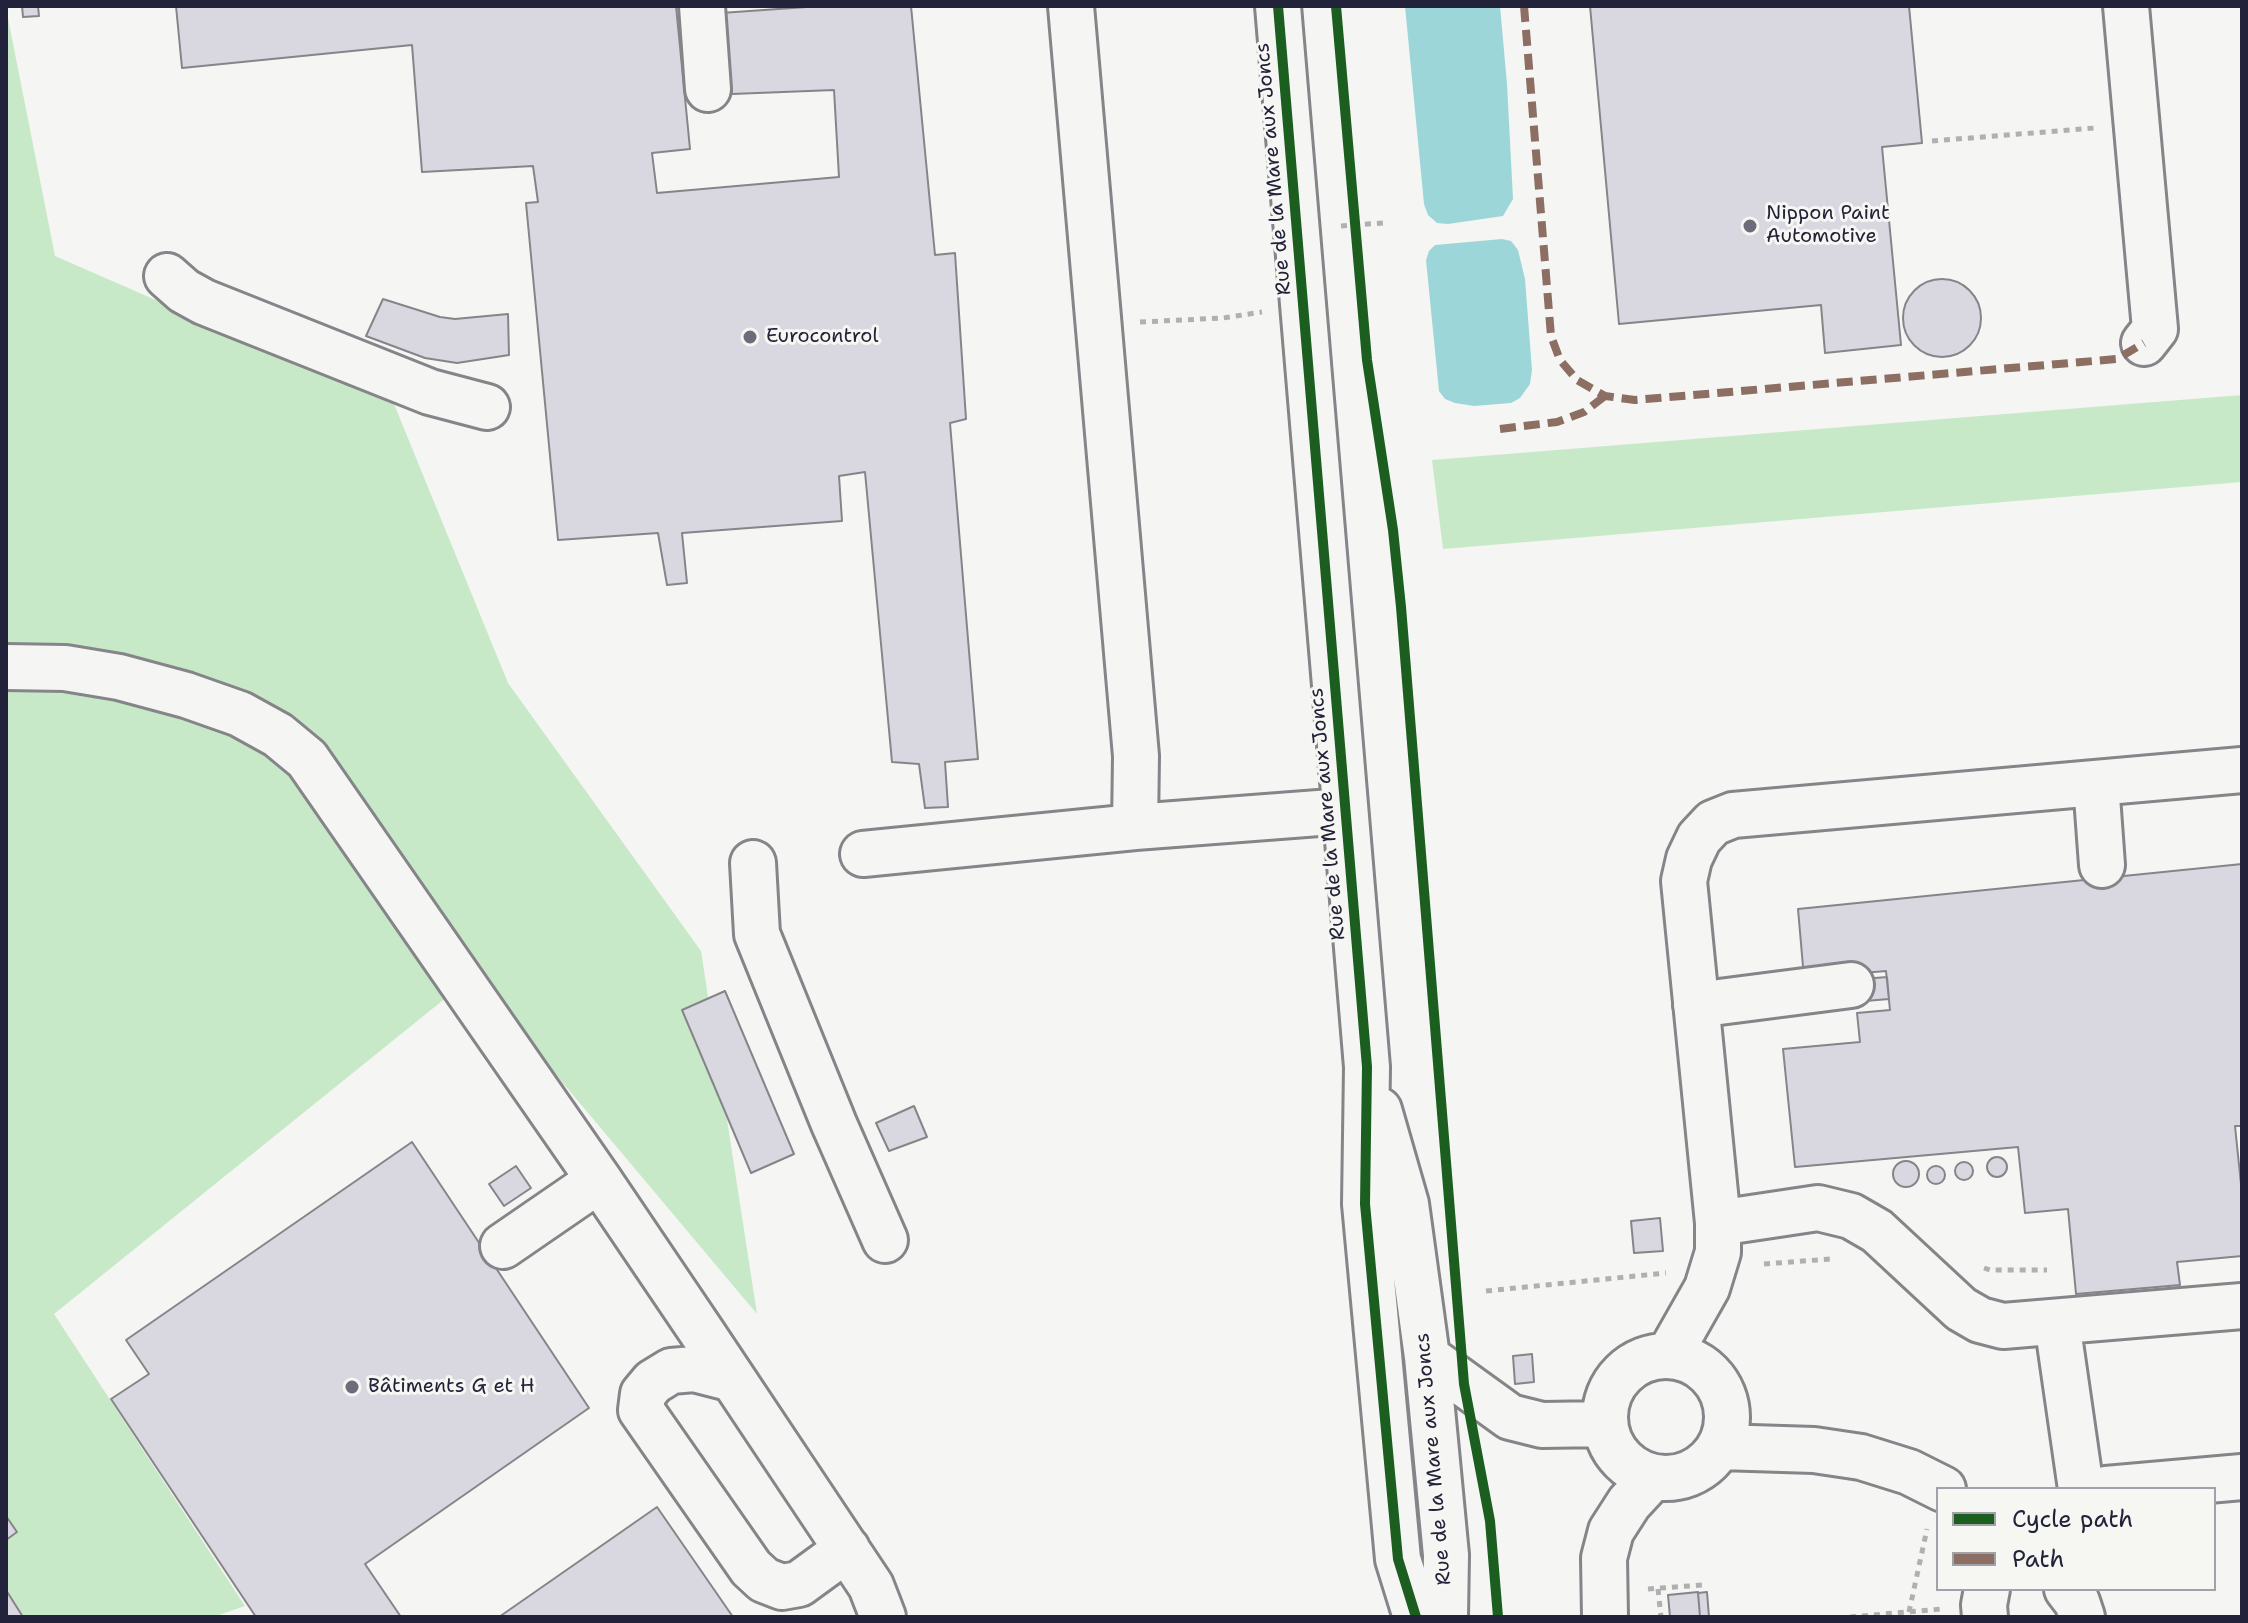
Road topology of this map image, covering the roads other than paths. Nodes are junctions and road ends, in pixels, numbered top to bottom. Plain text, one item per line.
1 (702, 6) edge
2 (1071, 6) edge
3 (1278, 6) edge
4 (2126, 6) edge
5 (708, 89) dead end
6 (167, 276) dead end
7 (2144, 343) dead end
8 (487, 407) dead end
9 (6, 667) edge
10 (2242, 770) edge
11 (2096, 783) junction
12 (1345, 811) junction
13 (1135, 827) junction
14 (863, 854) dead end
15 (753, 863) dead end
16 (2102, 865) dead end
17 (1851, 985) dead end
18 (1696, 1005) junction
19 (1367, 1067) junction
20 (599, 1180) junction
21 (1718, 1223) junction
22 (885, 1240) dead end
23 (503, 1246) dead end
24 (2242, 1306) edge
25 (2057, 1322) junction
26 (1669, 1355) junction
27 (1427, 1357) junction
28 (733, 1379) junction
29 (1604, 1424) junction
30 (1720, 1447) junction
31 (1653, 1477) junction
32 (2242, 1477) edge
33 (1940, 1487) edge
34 (2081, 1487) edge
35 (2129, 1487) edge
36 (847, 1549) junction
37 (1987, 1591) edge
38 (2069, 1591) edge
39 (883, 1617) edge
40 (1416, 1617) edge
41 (1445, 1617) edge
42 (1605, 1617) edge
43 (1985, 1617) edge
44 (2082, 1617) edge

1 - 5 street
2 - 13 street
3 - 12 street, Rue de la Mare aux Joncs
4 - 7 street
6 - 8 street
9 - 20 street
10 - 11 street
11 - 16 street
11 - 18 street
12 - 13 street
12 - 19 street, Rue de la Mare aux Joncs
13 - 14 street
15 - 22 street
17 - 18 street
18 - 21 street
19 - 27 street, Rue de la Mare aux Joncs
19 - 40 street, Rue de la Mare aux Joncs
20 - 23 street
20 - 28 street
21 - 25 street
21 - 26 street
24 - 25 street
25 - 34 street
26 - 29 street
26 - 30 street
27 - 29 street
27 - 41 street, Rue de la Mare aux Joncs
28 - 36 street
28 - 36 street
29 - 31 street
30 - 31 street
30 - 33 street
31 - 42 street
32 - 35 street
36 - 39 street
37 - 43 street
38 - 44 street

